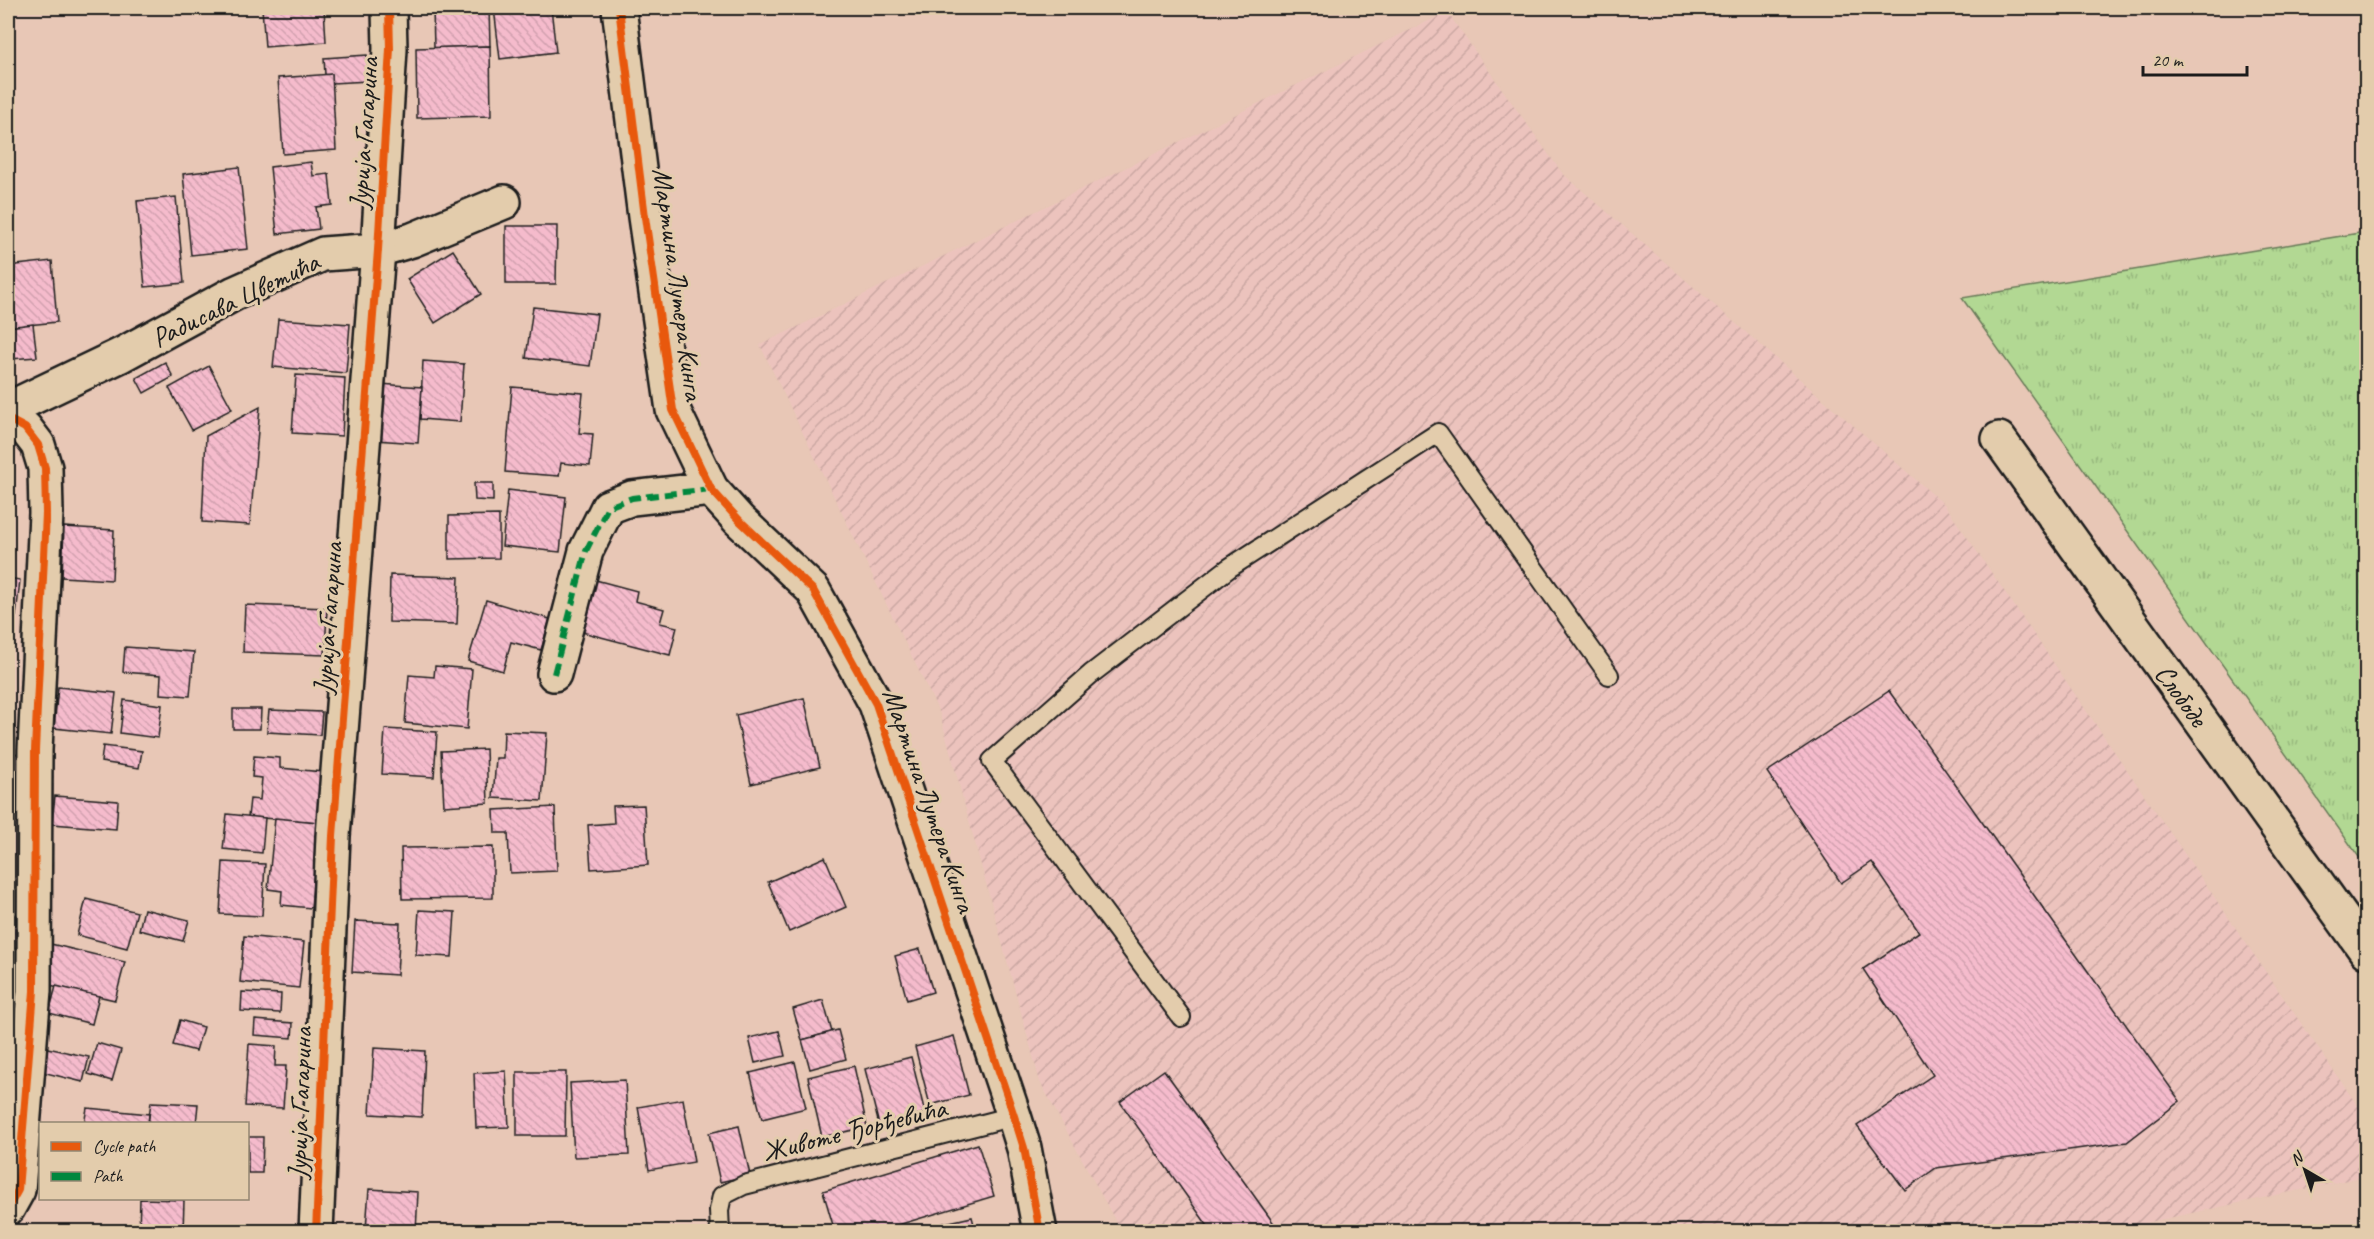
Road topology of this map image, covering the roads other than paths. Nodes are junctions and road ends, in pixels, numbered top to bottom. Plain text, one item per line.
1 (389, 8) edge
2 (619, 8) edge
3 (504, 202) dead end
4 (378, 250) junction
5 (8, 409) edge
6 (8, 418) edge
7 (1999, 439) dead end
8 (711, 489) junction
9 (554, 674) dead end
10 (1609, 675) dead end
11 (2367, 951) edge
12 (1181, 1017) dead end
13 (1014, 1116) junction
14 (8, 1208) edge
15 (316, 1232) edge
16 (720, 1232) edge
17 (1040, 1232) edge

1 - 4 street, Јурија Гагарина
2 - 8 street, Мартина Лутера Кинга
3 - 4 street, Радисава Цветића
4 - 5 street, Радисава Цветића
4 - 15 street, Јурија Гагарина
6 - 14 street
7 - 11 street, Слободе
8 - 9 street
8 - 13 street, Мартина Лутера Кинга
10 - 12 lane
13 - 16 lane, Животе Ђорђевића
13 - 17 street, Мартина Лутера Кинга

